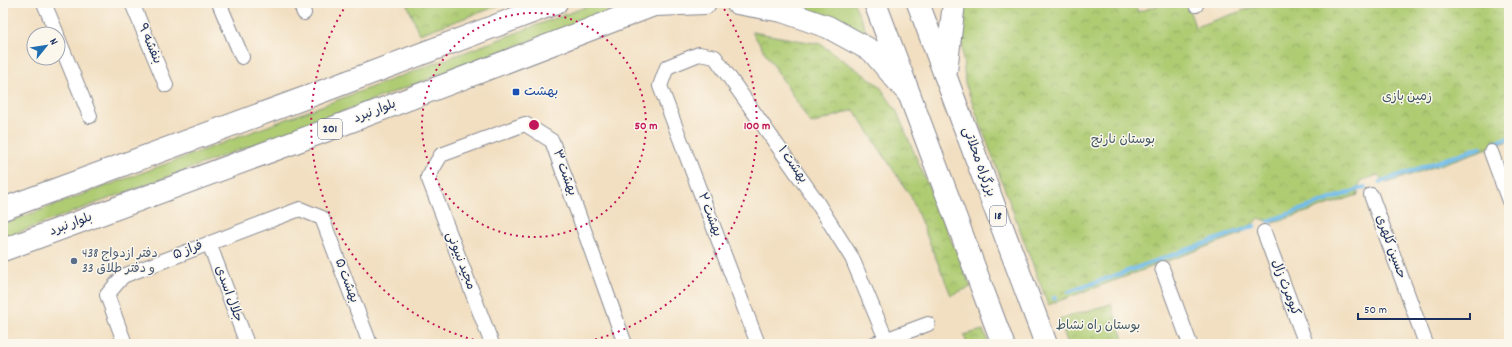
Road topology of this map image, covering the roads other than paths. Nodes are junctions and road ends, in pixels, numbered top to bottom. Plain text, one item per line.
1 (44, 3) edge
2 (132, 3) edge
3 (219, 3) edge
4 (556, 3) edge
5 (705, 3) edge
6 (737, 3) edge
7 (875, 3) edge
8 (918, 3) edge
9 (954, 3) edge
10 (657, 4) edge
11 (53, 26) edge
12 (242, 57) dead end
13 (66, 58) edge
14 (945, 74) junction
15 (166, 85) dead end
16 (660, 86) joint
17 (909, 94) junction
18 (90, 116) dead end
19 (1491, 152) dead end
20 (428, 177) joint
21 (1370, 195) dead end
22 (1509, 202) edge
23 (3, 209) edge
24 (322, 218) joint
25 (1264, 232) dead end
26 (209, 243) junction
27 (3, 250) edge
28 (1162, 268) dead end
29 (928, 324) dead end
30 (883, 342) edge
31 (125, 344) edge
32 (247, 344) edge
33 (370, 344) edge
34 (492, 344) edge
35 (625, 344) edge
36 (758, 344) edge
37 (1003, 344) edge
38 (1046, 344) edge
39 (1190, 344) edge
40 (1306, 344) edge
41 (1426, 344) edge

1 - 11 street
2 - 15 street, بنفشه ۹
3 - 12 street
4 - 23 main road
5 - 10 main road, بلوار نبرد
6 - 17 main road
7 - 17 main road
8 - 14 main road, بزرگراه محلاتی / 18
9 - 14 main road
10 - 27 main road, بلوار نبرد / 201
13 - 18 street
14 - 38 main road, بزرگراه محلاتی / 18
16 - 30 street, بهشت ۱
16 - 36 street, بهشت ۲
17 - 37 main road
19 - 22 street
20 - 34 street, مجید نبیونی
20 - 35 street, بهشت ۳
21 - 41 street, حسین کلهری
24 - 26 street, فراز ۵
24 - 33 street, بهشت ۵
25 - 40 street, کیومرث زال
26 - 31 street, فراز ۵
26 - 32 street, جلال اسدی
28 - 39 street
29 - 30 street

